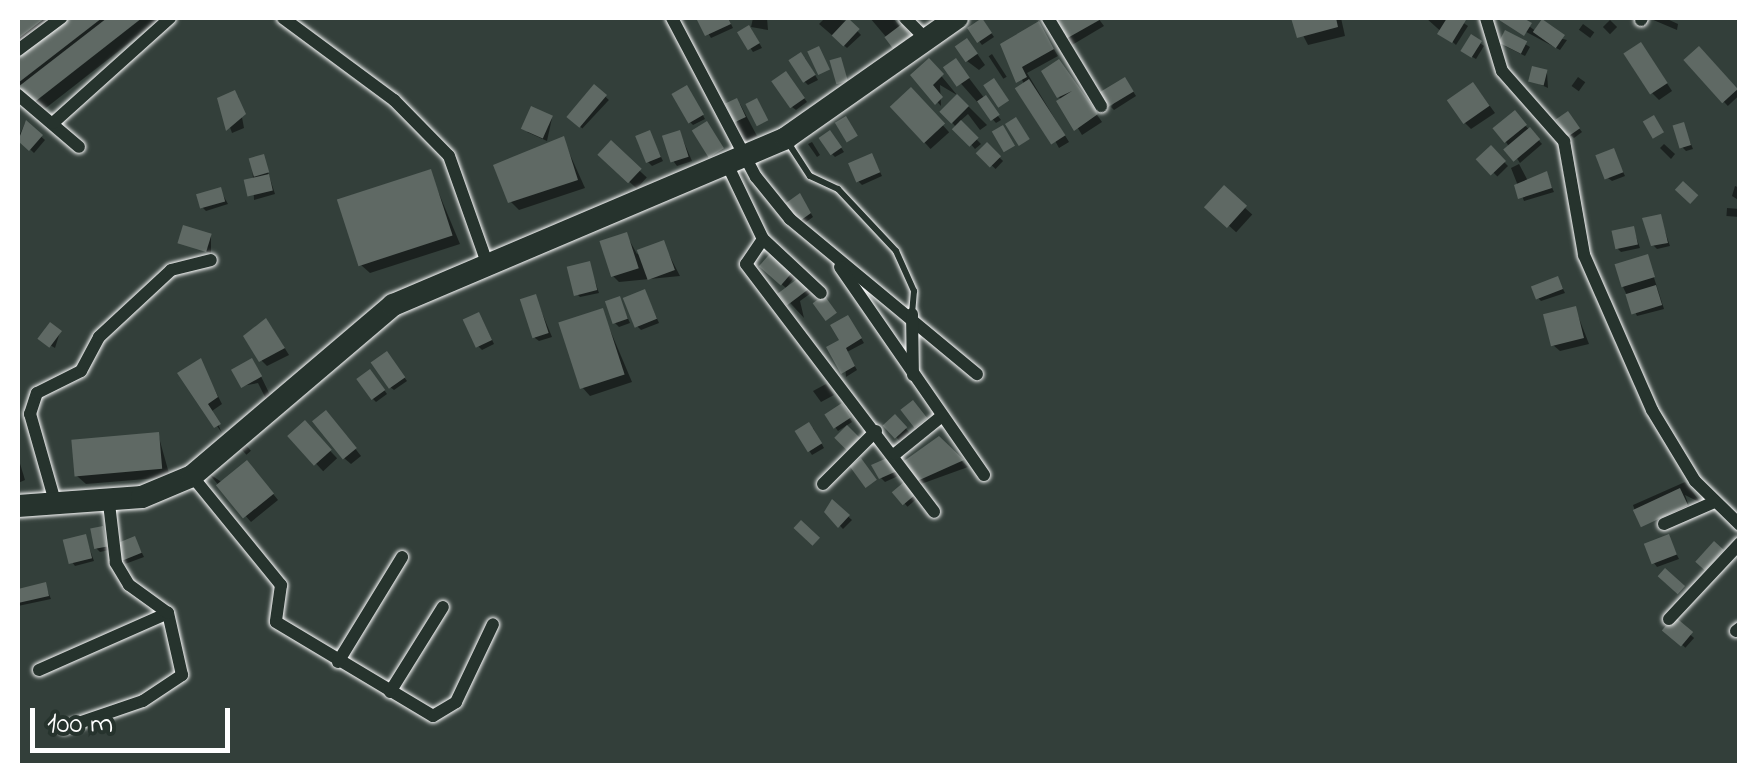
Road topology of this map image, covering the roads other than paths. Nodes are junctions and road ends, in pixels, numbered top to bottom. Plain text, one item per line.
1 (61, 18) edge
2 (170, 18) edge
3 (283, 18) edge
4 (672, 18) edge
5 (906, 18) edge
6 (957, 18) edge
7 (1048, 18) edge
8 (1488, 18) edge
9 (926, 39) junction
10 (18, 50) edge
11 (18, 94) edge
12 (1101, 106) dead end
13 (53, 123) junction
14 (786, 138) junction
15 (79, 147) dead end
16 (737, 162) junction
17 (763, 239) junction
18 (211, 260) dead end
19 (487, 264) junction
20 (840, 267) junction
21 (821, 292) dead end
22 (912, 314) junction
23 (977, 374) dead end
24 (915, 383) junction
25 (942, 416) junction
26 (876, 430) junction
27 (895, 454) junction
28 (984, 475) dead end
29 (192, 476) junction
30 (822, 484) dead end
31 (1714, 502) junction
32 (109, 503) junction
33 (56, 504) junction
34 (18, 506) edge
35 (934, 512) dead end
36 (1664, 524) dead end
37 (1740, 525) edge
38 (1740, 543) edge
39 (402, 557) dead end
40 (443, 608) dead end
41 (168, 613) junction
42 (1669, 619) dead end
43 (493, 624) dead end
44 (338, 662) junction
45 (39, 670) dead end
46 (390, 692) junction
47 (64, 728) dead end

1 - 10 street
2 - 13 street
3 - 19 street
4 - 16 street
5 - 9 street
6 - 9 highway
7 - 12 street
8 - 31 street
9 - 14 highway
11 - 13 street
13 - 15 street
14 - 16 highway
14 - 22 lane
16 - 17 street
16 - 19 highway
16 - 20 street
17 - 21 street
17 - 26 street
18 - 33 street
19 - 29 highway
20 - 22 street
20 - 24 street
22 - 23 street
22 - 24 street
24 - 25 street
25 - 27 street
25 - 28 street
26 - 27 street
26 - 30 street
27 - 35 street
29 - 32 highway
29 - 44 street
31 - 36 street
31 - 37 street
32 - 33 highway
32 - 41 street
33 - 34 highway
38 - 42 street
39 - 44 street
40 - 46 street
41 - 45 street
41 - 47 street
43 - 46 street
44 - 46 street

